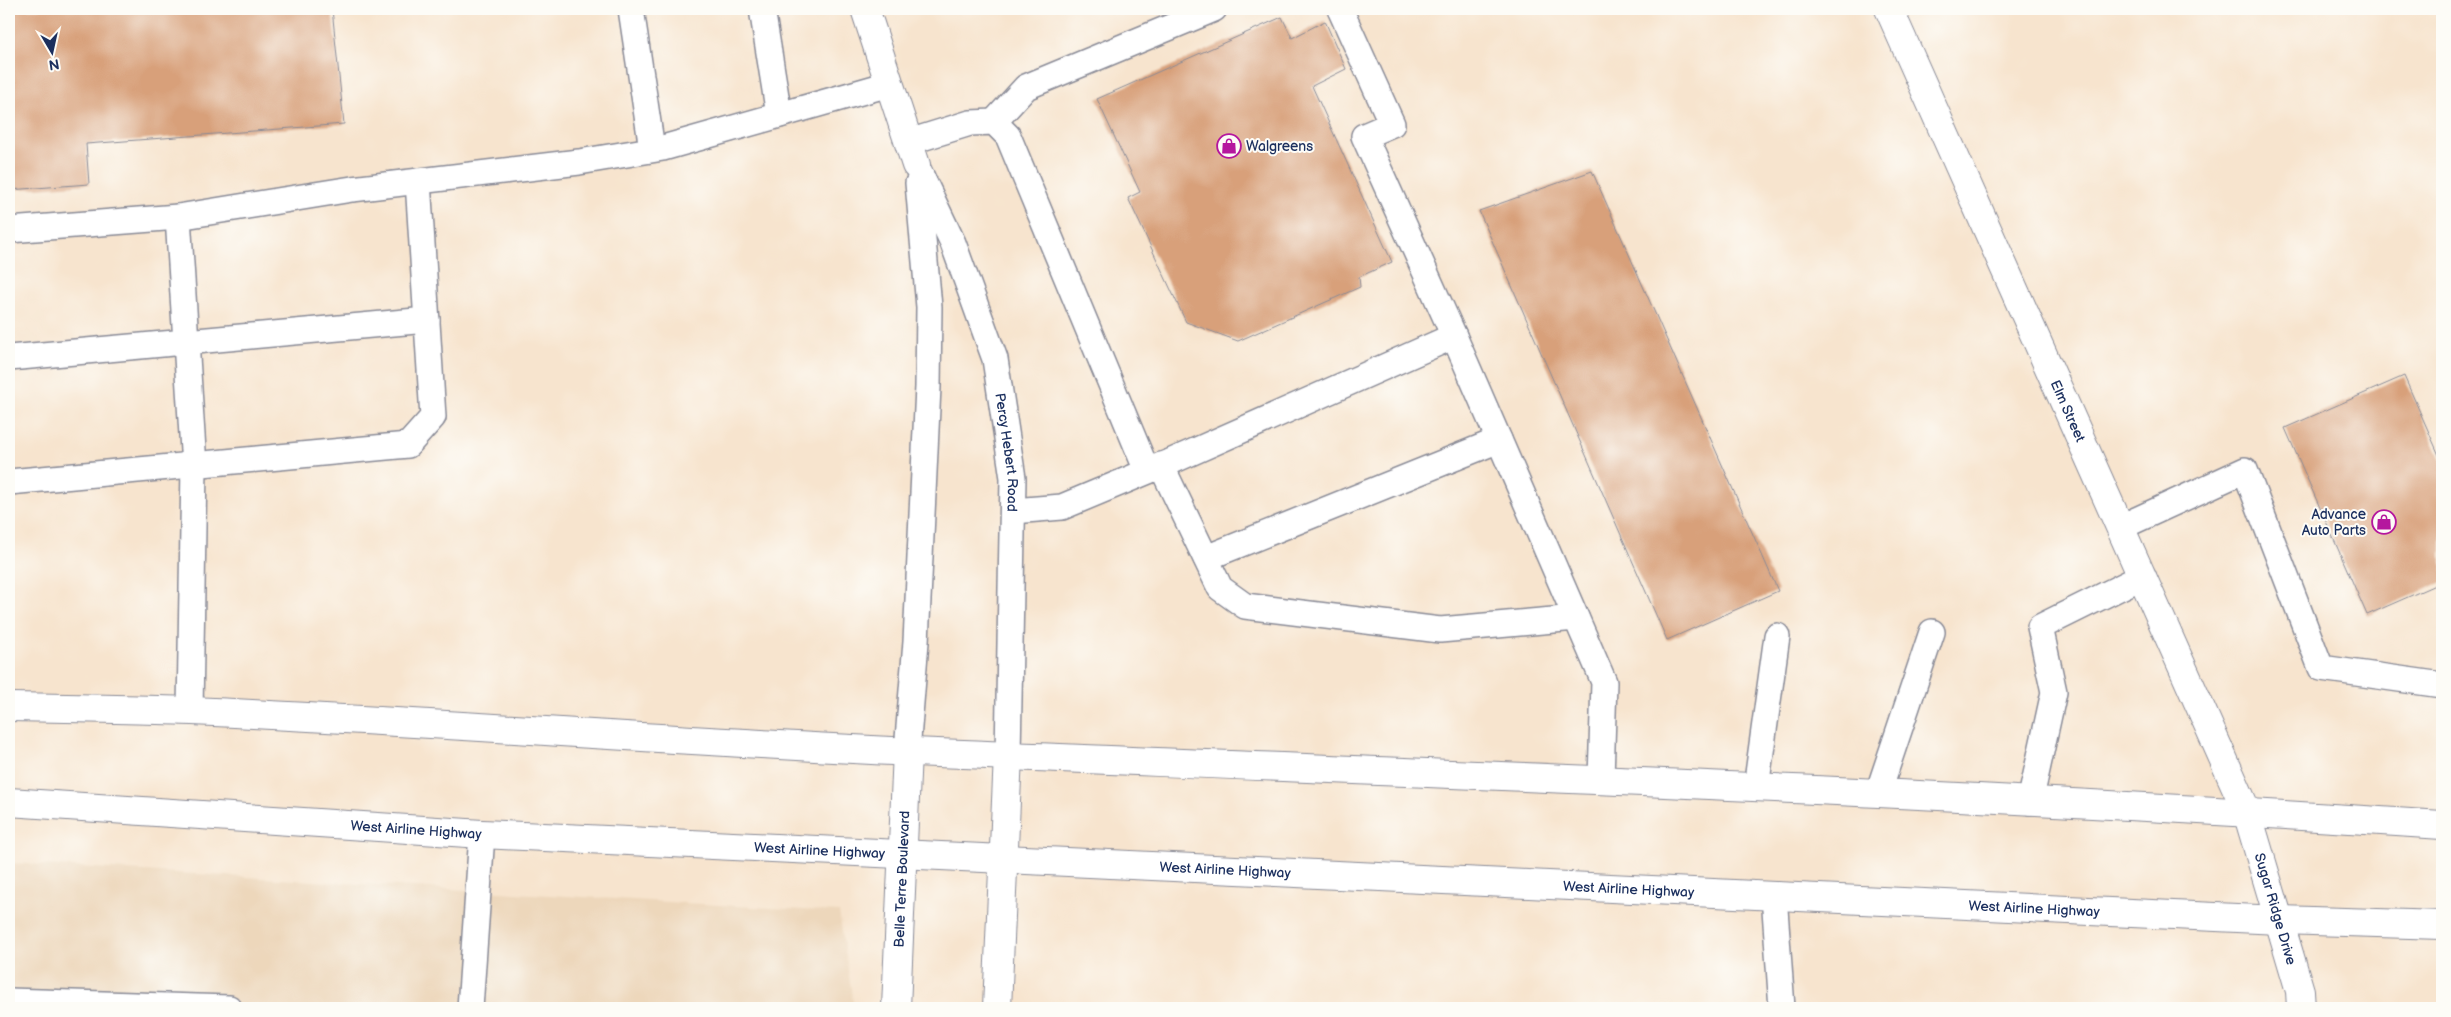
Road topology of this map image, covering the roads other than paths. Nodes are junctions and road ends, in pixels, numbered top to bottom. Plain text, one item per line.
1 (631, 9) edge
2 (762, 9) edge
3 (864, 9) edge
4 (1214, 9) edge
5 (1340, 9) edge
6 (1889, 9) edge
7 (889, 84) junction
8 (779, 115) junction
9 (994, 122) junction
10 (652, 149) junction
11 (913, 154) junction
12 (418, 181) junction
13 (178, 217) junction
14 (9, 230) edge
15 (427, 320) junction
16 (1454, 336) junction
17 (186, 342) junction
18 (9, 358) edge
19 (1499, 440) junction
20 (194, 466) junction
21 (1154, 468) junction
22 (9, 482) edge
23 (1012, 511) junction
24 (2120, 527) junction
25 (1206, 558) junction
26 (2143, 576) junction
27 (1576, 618) junction
28 (1932, 632) dead end
29 (1777, 636) dead end
30 (2442, 685) edge
31 (9, 707) edge
32 (190, 711) junction
33 (907, 751) junction
34 (1008, 755) junction
35 (1601, 779) junction
36 (1756, 788) junction
37 (1878, 792) junction
38 (9, 802) edge
39 (2030, 802) junction
40 (2247, 812) junction
41 (2442, 825) edge
42 (482, 834) junction
43 (904, 855) junction
44 (1004, 858) junction
45 (1774, 894) junction
46 (2279, 920) junction
47 (2442, 925) edge
48 (9, 1001) edge
49 (229, 1008) edge
50 (470, 1008) edge
51 (896, 1008) edge
52 (998, 1008) edge
53 (1782, 1008) edge
54 (2301, 1008) edge

1 - 10 lane
2 - 8 lane
3 - 7 main road, Percy Hebert Road
4 - 9 lane
5 - 16 lane
6 - 24 main road, Elm Street
7 - 8 lane
7 - 11 main road, Percy Hebert Road
8 - 10 lane
9 - 11 lane
9 - 21 lane
10 - 12 lane
11 - 23 lane, Percy Hebert Road
11 - 33 lane, Percy Hebert Road
12 - 13 lane
12 - 15 lane
13 - 14 lane
13 - 17 lane
15 - 17 lane
15 - 20 lane
16 - 19 lane
16 - 21 lane
17 - 18 lane
17 - 20 lane
19 - 25 lane
19 - 27 lane
20 - 22 lane
20 - 32 lane
21 - 23 lane
21 - 25 lane
23 - 34 lane, Percy Hebert Road
24 - 26 main road, Elm Street
24 - 30 lane
25 - 27 lane
26 - 39 lane
26 - 40 main road, Elm Street
27 - 35 lane
28 - 37 lane
29 - 36 lane
31 - 32 main road
32 - 33 main road
33 - 34 main road
33 - 43 main road, Belle Terre Boulevard
34 - 35 main road
34 - 44 main road
35 - 36 main road
36 - 37 main road
37 - 39 main road
38 - 42 main road, West Airline Highway
39 - 40 main road
40 - 41 main road
40 - 46 main road, Sugar Ridge Drive
42 - 43 main road, West Airline Highway
42 - 50 lane
43 - 44 main road, West Airline Highway
43 - 51 main road, Belle Terre Boulevard
44 - 45 main road, West Airline Highway
44 - 52 main road
45 - 46 main road, West Airline Highway
45 - 53 lane
46 - 47 main road, West Airline Highway
46 - 54 main road, Sugar Ridge Drive
48 - 49 lane

